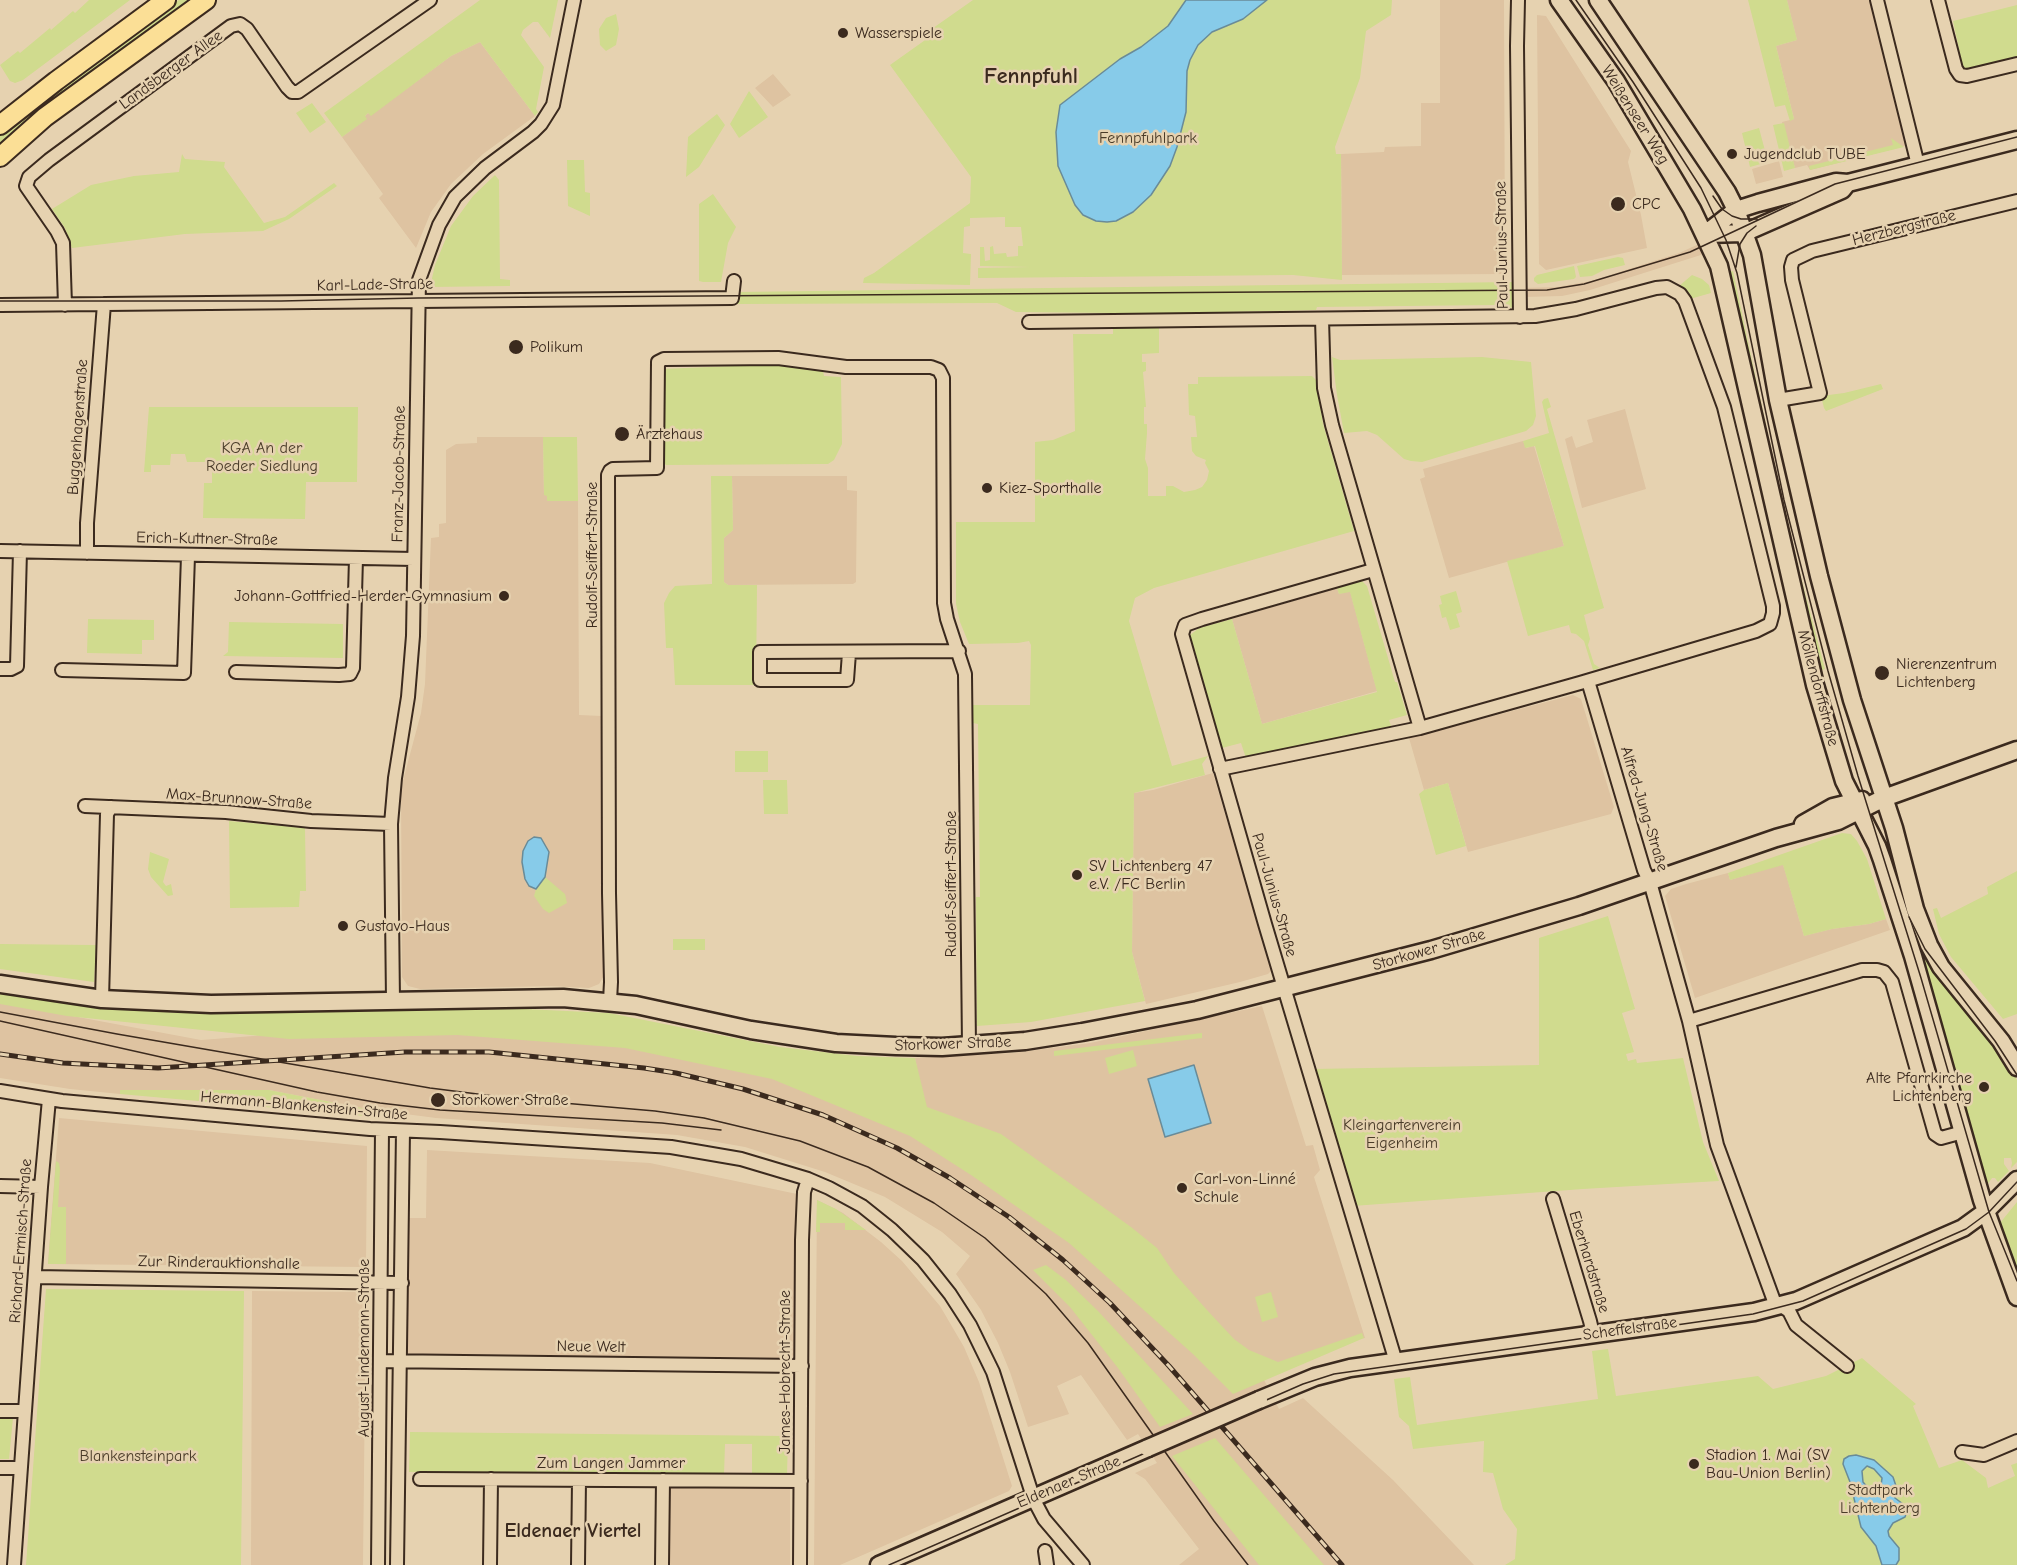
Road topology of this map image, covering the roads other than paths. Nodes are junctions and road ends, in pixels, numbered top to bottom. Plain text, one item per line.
1 (166, 0) edge
2 (206, 0) edge
3 (430, 0) edge
4 (574, 0) edge
5 (1559, 0) edge
6 (1598, 0) edge
7 (1877, 0) edge
8 (1938, 0) edge
9 (1520, 3) edge
10 (415, 5) edge
11 (2017, 64) edge
12 (0, 125) edge
13 (2017, 140) edge
14 (0, 157) edge
15 (1918, 165) junction
16 (1848, 183) junction
17 (2017, 201) edge
18 (1736, 210) junction
19 (1744, 233) junction
20 (1705, 234) junction
21 (734, 281) dead end
22 (419, 301) junction
23 (104, 304) junction
24 (0, 305) edge
25 (65, 305) junction
26 (1520, 317) junction
27 (1322, 319) junction
28 (1029, 322) dead end
29 (1778, 400) junction
30 (0, 551) edge
31 (20, 551) junction
32 (87, 553) junction
33 (188, 556) junction
34 (356, 558) junction
35 (414, 559) junction
36 (1373, 570) junction
37 (959, 651) junction
38 (849, 653) junction
39 (0, 669) edge
40 (62, 670) dead end
41 (236, 672) dead end
42 (1588, 681) junction
43 (1420, 728) junction
44 (2017, 750) edge
45 (1220, 769) junction
46 (1884, 798) junction
47 (85, 806) dead end
48 (1856, 806) junction
49 (111, 807) junction
50 (391, 824) junction
51 (1650, 882) junction
52 (0, 984) edge
53 (1284, 988) junction
54 (102, 999) junction
55 (393, 1001) junction
56 (610, 1001) junction
57 (1689, 1021) junction
58 (969, 1046) junction
59 (2017, 1067) edge
60 (0, 1091) edge
61 (49, 1099) junction
62 (382, 1130) junction
63 (403, 1131) junction
64 (1963, 1132) junction
65 (807, 1179) junction
66 (2017, 1180) edge
67 (0, 1186) edge
68 (41, 1187) junction
69 (1553, 1199) dead end
70 (1985, 1212) junction
71 (35, 1277) junction
72 (380, 1282) junction
73 (402, 1283) junction
74 (2017, 1298) edge
75 (1782, 1306) junction
76 (1593, 1334) junction
77 (380, 1361) junction
78 (401, 1362) junction
79 (1396, 1362) junction
80 (802, 1365) junction
81 (1847, 1366) dead end
82 (1259, 1400) joint
83 (0, 1411) edge
84 (25, 1412) junction
85 (2017, 1441) edge
86 (1962, 1452) dead end
87 (0, 1468) edge
88 (20, 1468) junction
89 (420, 1479) dead end
90 (491, 1479) junction
91 (579, 1480) junction
92 (663, 1480) junction
93 (801, 1481) junction
94 (1033, 1498) junction
95 (1045, 1551) dead end
96 (14, 1565) edge
97 (378, 1565) edge
98 (397, 1565) edge
99 (490, 1565) edge
100 (578, 1565) edge
101 (662, 1565) edge
102 (800, 1565) edge
103 (879, 1565) edge
104 (1047, 1565) edge
105 (1083, 1565) edge

1 - 12 main road
2 - 14 main road
3 - 10 street, Landsberger Allee
4 - 22 street, Franz-Jacob-Straße
5 - 20 main road, Weißenseer Weg
6 - 18 main road, Weißenseer Weg
7 - 15 street
8 - 11 street
9 - 26 street, Paul-Junius-Straße
10 - 25 street, Landsberger Allee
13 - 15 main road
15 - 16 main road
16 - 18 main road
16 - 19 main road
17 - 29 street, Herzbergstraße
18 - 19 main road, Weißenseer Weg
18 - 20 main road
19 - 20 main road
19 - 29 main road, Möllendorffstraße
20 - 48 main road, Möllendorffstraße
21 - 22 street, Karl-Lade-Straße
22 - 23 street, Karl-Lade-Straße
22 - 35 street, Franz-Jacob-Straße
23 - 25 street, Karl-Lade-Straße
23 - 32 street, Buggenhagenstraße
24 - 25 street, Karl-Lade-Straße
26 - 27 street, Paul-Junius-Straße
26 - 42 street, Möllendorffstraße
27 - 28 street, Paul-Junius-Straße
27 - 36 street
29 - 46 main road, Möllendorffstraße
30 - 31 street, Erich-Kuttner-Straße
31 - 32 street, Erich-Kuttner-Straße
31 - 39 street
32 - 33 street, Erich-Kuttner-Straße
33 - 34 street, Erich-Kuttner-Straße
33 - 40 street
34 - 35 street, Erich-Kuttner-Straße
34 - 41 street
35 - 50 street, Franz-Jacob-Straße
36 - 43 street
36 - 45 street, Paul-Junius-Straße
37 - 38 street
37 - 56 street, Rudolf-Seiffert-Straße
37 - 58 street, Rudolf-Seiffert-Straße
38 - 38 street
42 - 43 street
42 - 51 street, Alfred-Jung-Straße
43 - 45 street
44 - 46 main road, Storkower Straße
45 - 53 street, Paul-Junius-Straße
46 - 48 main road, Storkower Straße
46 - 59 main road, Möllendorffstraße
47 - 49 street, Max-Brunnow-Straße
48 - 51 main road, Storkower Straße
48 - 64 main road, Möllendorffstraße
49 - 50 street, Max-Brunnow-Straße
49 - 54 street
50 - 55 street, Franz-Jacob-Straße
51 - 53 main road, Storkower Straße
51 - 57 street, Alfred-Jung-Straße
52 - 54 main road, Storkower Straße
53 - 58 main road, Storkower Straße
53 - 79 street, Paul-Junius-Straße
54 - 55 main road, Storkower Straße
55 - 56 main road, Storkower Straße
56 - 58 main road, Storkower Straße
57 - 64 street
57 - 75 street, Alfred-Jung-Straße
60 - 61 street, Hermann-Blankenstein-Straße
61 - 62 street, Hermann-Blankenstein-Straße
61 - 68 street, Richard-Ermisch-Straße
62 - 63 street, Hermann-Blankenstein-Straße
62 - 72 street, August-Lindemann-Straße
63 - 65 street, Hermann-Blankenstein-Straße
63 - 73 street
64 - 70 main road, Möllendorffstraße
65 - 80 street, James-Hobrecht-Straße
65 - 94 street, Hermann-Blankenstein-Straße
66 - 70 main road, Scheffelstraße
67 - 68 street
68 - 71 street, Richard-Ermisch-Straße
69 - 76 street, Eberhardstraße
70 - 74 main road, Möllendorffstraße
70 - 75 main road, Scheffelstraße
71 - 72 street, Zur Rinderauktionshalle
71 - 84 street, Richard-Ermisch-Straße
72 - 73 street, Zur Rinderauktionshalle
72 - 77 street, August-Lindemann-Straße
73 - 78 street
75 - 76 main road, Scheffelstraße
75 - 81 street, Alfred-Jung-Straße
76 - 79 main road, Scheffelstraße
77 - 78 street, Neue Welt
77 - 97 street, August-Lindemann-Straße
78 - 80 street, Neue Welt
78 - 98 street
79 - 82 main road, Scheffelstraße
80 - 93 street, James-Hobrecht-Straße
82 - 94 main road, Eldenaer Straße, bridge
83 - 84 street
84 - 88 street, Richard-Ermisch-Straße
85 - 86 street
87 - 88 street
88 - 96 street, Richard-Ermisch-Straße
89 - 90 street, Zum Langen Jammer
90 - 91 street, Zum Langen Jammer
90 - 99 street
91 - 92 street, Zum Langen Jammer
91 - 100 street
92 - 93 street, Zum Langen Jammer
92 - 101 street
93 - 102 street, James-Hobrecht-Straße
94 - 103 main road, Eldenaer Straße
94 - 105 street, Hermann-Blankenstein-Straße
95 - 104 street

